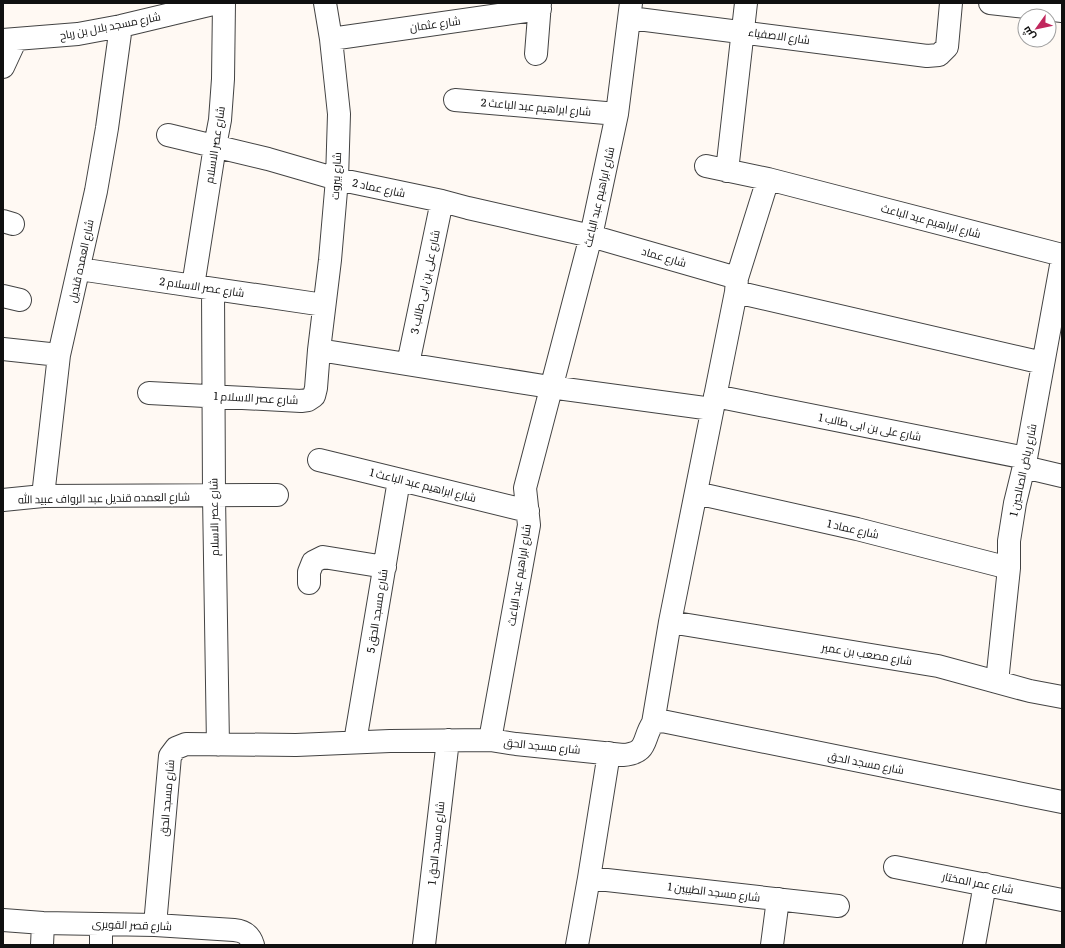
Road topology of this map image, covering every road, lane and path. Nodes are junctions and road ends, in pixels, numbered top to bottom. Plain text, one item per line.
1 (217, 3) edge
2 (224, 3) edge
3 (325, 3) edge
4 (746, 3) edge
5 (951, 3) edge
6 (990, 3) edge
7 (540, 6) edge
8 (631, 10) edge
9 (1062, 11) edge
10 (121, 26) junction
11 (743, 31) junction
12 (331, 39) junction
13 (10, 40) edge
14 (536, 54) dead end
15 (3, 67) edge
16 (455, 100) dead end
17 (617, 114) junction
18 (168, 135) dead end
19 (215, 146) junction
20 (706, 166) dead end
21 (727, 171) junction
22 (337, 179) junction
23 (768, 179) junction
24 (442, 201) junction
25 (591, 236) junction
26 (1062, 255) edge
27 (1062, 260) edge
28 (79, 269) junction
29 (736, 285) junction
30 (203, 288) junction
31 (324, 306) junction
32 (3, 349) edge
33 (318, 350) junction
34 (59, 355) junction
35 (1043, 363) junction
36 (408, 364) junction
37 (550, 387) junction
38 (149, 393) dead end
39 (213, 396) junction
40 (714, 403) junction
41 (318, 460) dead end
42 (1025, 463) junction
43 (1062, 476) edge
44 (399, 480) junction
45 (696, 493) junction
46 (277, 495) dead end
47 (43, 496) junction
48 (214, 496) junction
49 (3, 500) edge
50 (528, 511) junction
51 (385, 567) junction
52 (1009, 568) junction
53 (309, 583) dead end
54 (670, 622) junction
55 (997, 682) junction
56 (1062, 697) edge
57 (653, 723) junction
58 (448, 740) junction
59 (490, 740) junction
60 (356, 742) junction
61 (218, 744) junction
62 (608, 753) junction
63 (1062, 802) edge
64 (895, 867) dead end
65 (589, 878) junction
66 (985, 884) junction
67 (778, 900) junction
68 (1062, 900) edge
69 (838, 906) dead end
70 (3, 920) edge
71 (43, 923) junction
72 (156, 925) junction
73 (101, 935) edge
74 (42, 945) edge
75 (253, 945) edge
76 (424, 945) edge
77 (577, 945) edge
78 (772, 945) edge
79 (974, 945) edge

1 - 10 street, شارع مسجد بلال بن رباح
2 - 19 street, شارع عصر الاسلام
3 - 12 street, شارع بيروت
4 - 11 street
5 - 11 street, شارع الاصفياء
6 - 9 street
7 - 12 street, شارع عثمان
7 - 14 street
8 - 11 street, شارع الاصفياء
8 - 17 street, شارع ابراهيم عبد الباعث
10 - 13 street, شارع مسجد بلال بن رباح
10 - 28 street, شارع العمده قنديل
11 - 21 street
12 - 22 street, شارع بيروت
13 - 15 street
16 - 17 street, شارع ابراهيم عبد الباعث 2
17 - 25 street, شارع ابراهيم عبد الباعث
18 - 19 street, شارع عماد 2
19 - 22 street, شارع عماد 2
19 - 30 street, شارع عصر الاسلام
20 - 21 street, شارع ابراهيم عبد الباعث
21 - 23 street, شارع ابراهيم عبد الباعث
22 - 24 street, شارع عماد 2
22 - 31 street, شارع بيروت
23 - 26 street, شارع ابراهيم عبد الباعث
23 - 29 street
24 - 25 street, شارع عماد 2
24 - 36 street, شارع على بن ابى طالب 3
25 - 29 street, شارع عماد
25 - 37 street, شارع ابراهيم عبد الباعث
27 - 35 street, شارع رياض الصالحين 1
28 - 30 street, شارع عصر الاسلام 2
28 - 34 street, شارع العمده قنديل
29 - 35 street, شارع عماد
29 - 40 street
30 - 31 street, شارع عصر الاسلام 2
30 - 39 street, شارع عصر الاسلام
31 - 33 street, شارع بيروت
32 - 34 street
33 - 36 street
33 - 39 street, شارع عصر الاسلام 1
34 - 47 street, شارع العمده قنديل
35 - 42 street, شارع رياض الصالحين 1
36 - 37 street
37 - 40 street
37 - 50 street, شارع ابراهيم عبد الباعث
38 - 39 street, شارع عصر الاسلام 1
39 - 48 street, شارع عصر الاسلام
40 - 42 street, شارع على بن ابى طالب 1
40 - 45 street
41 - 44 street, شارع ابراهيم عبد الباعث 1
42 - 43 street, شارع على بن ابى طالب 1
42 - 52 street, شارع رياض الصالحين 1
44 - 50 street, شارع ابراهيم عبد الباعث 1
44 - 51 street, شارع مسجد الحق 5
45 - 52 street, شارع عماد 1
45 - 54 street
46 - 48 street, شارع العمده قنديل عبد الرواف عبيد الله
47 - 48 street, شارع العمده قنديل عبد الرواف عبيد الله
47 - 49 street, شارع العمده قنديل عبد الرواف عبيد الله
48 - 61 street, شارع عصر الاسلام
50 - 59 street, شارع ابراهيم عبد الباعث
51 - 53 street
51 - 60 street, شارع مسجد الحق 5
52 - 55 street, شارع رياض الصالحين 1
54 - 55 street, شارع مصعب بن عمير
54 - 57 street
55 - 56 street, شارع مصعب بن عمير
57 - 62 street, شارع مسجد الحق
57 - 63 street, شارع مسجد الحق
58 - 59 street, شارع مسجد الحق
58 - 60 street, شارع مسجد الحق
58 - 76 street, شارع مسجد الحق 1
59 - 62 street, شارع مسجد الحق
60 - 61 street, شارع مسجد الحق
61 - 72 street, شارع مسجد الحق
62 - 65 street
64 - 66 street, شارع عمر المختار
65 - 67 street, شارع مسجد الطيبين 1
65 - 77 street
66 - 68 street, شارع عمر المختار
66 - 79 street
67 - 69 street, شارع مسجد الطيبين 1
67 - 78 street
70 - 71 street, شارع قصر القويرى
71 - 73 street, شارع قصر القويرى
71 - 74 street
72 - 73 street, شارع قصر القويرى
72 - 75 street, شارع قصر القويرى

